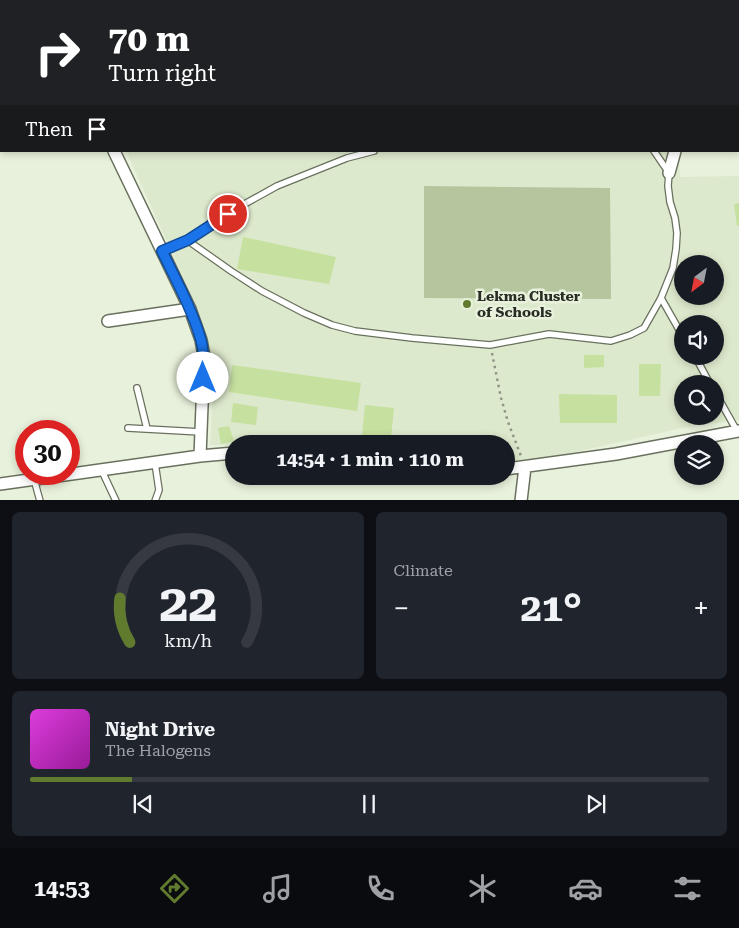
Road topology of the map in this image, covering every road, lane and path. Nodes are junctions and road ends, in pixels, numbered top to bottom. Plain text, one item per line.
1 (114, 152) edge
2 (370, 152) edge
3 (655, 152) edge
4 (675, 152) edge
5 (669, 173) junction
6 (188, 240) junction
7 (162, 251) junction
8 (662, 298) junction
9 (190, 309) junction
10 (674, 320) edge
11 (108, 321) dead end
12 (490, 345) junction
13 (137, 388) dead end
14 (724, 407) edge
15 (128, 428) dead end
16 (147, 429) junction
17 (738, 431) edge
18 (201, 432) junction
19 (225, 453) edge
20 (200, 456) junction
21 (155, 463) junction
22 (524, 467) junction
23 (515, 468) edge
24 (101, 469) junction
25 (80, 472) edge
26 (15, 482) edge
27 (0, 484) edge
28 (36, 485) edge
29 (40, 500) edge
30 (116, 500) edge
31 (154, 500) edge
32 (521, 500) edge

1 - 7 street
2 - 6 lane
3 - 5 lane
4 - 5 street
5 - 8 lane
6 - 7 lane
6 - 12 lane
7 - 9 street
8 - 10 lane
8 - 12 lane
9 - 11 street
9 - 18 street
12 - 22 path
13 - 16 lane
14 - 17 lane
15 - 16 lane
16 - 18 lane
17 - 22 street
18 - 20 street
19 - 20 street
20 - 21 street
21 - 24 street
21 - 31 lane
22 - 23 street
22 - 32 street
24 - 25 street
24 - 30 lane
26 - 27 street
28 - 29 lane

